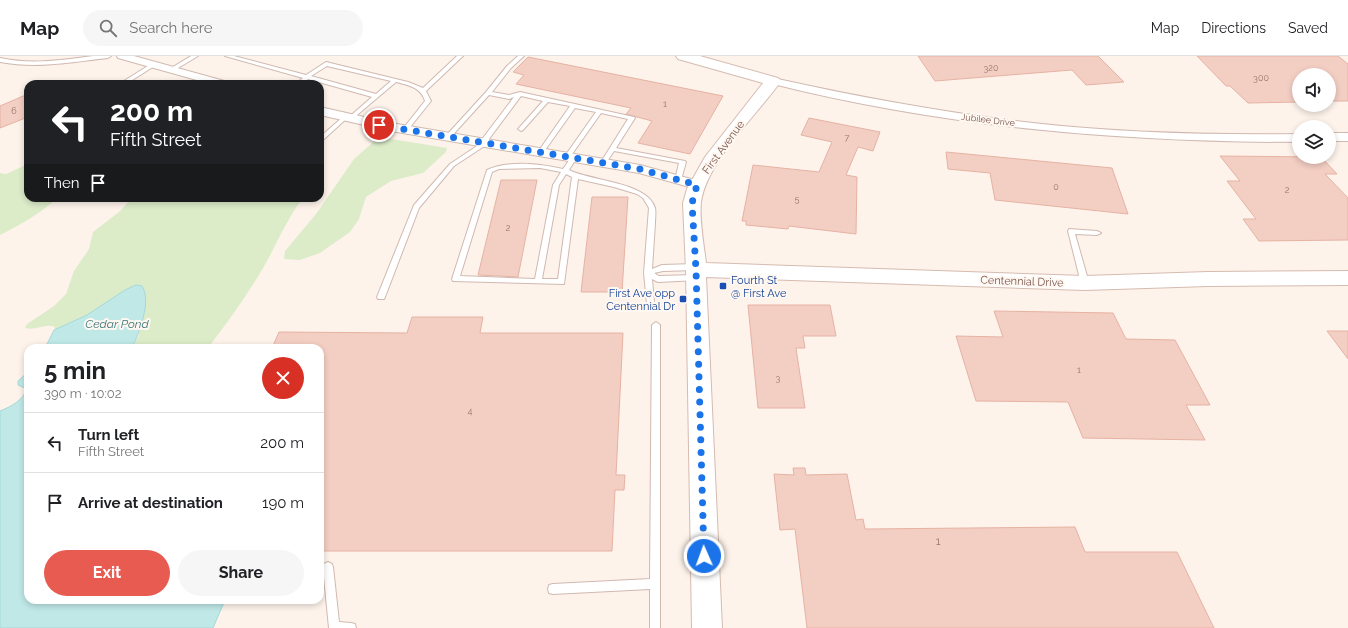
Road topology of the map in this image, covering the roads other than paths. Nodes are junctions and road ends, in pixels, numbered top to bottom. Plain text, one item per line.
1 (108, 56) edge
2 (122, 56) edge
3 (195, 56) edge
4 (228, 56) edge
5 (460, 56) edge
6 (521, 56) edge
7 (683, 56) edge
8 (0, 60) edge
9 (153, 65) junction
10 (171, 70) junction
11 (306, 77) junction
12 (129, 80) edge
13 (209, 80) edge
14 (303, 80) edge
15 (317, 80) edge
16 (395, 80) junction
17 (774, 81) junction
18 (324, 82) edge
19 (424, 90) junction
20 (488, 93) junction
21 (520, 94) junction
22 (377, 96) junction
23 (547, 100) junction
24 (574, 105) junction
25 (600, 111) junction
26 (324, 113) edge
27 (347, 118) junction
28 (521, 129) dead end
29 (405, 130) junction
30 (324, 137) edge
31 (1336, 137) edge
32 (1348, 137) edge
33 (447, 138) junction
34 (1292, 138) edge
35 (483, 143) junction
36 (612, 149) junction
37 (541, 152) junction
38 (571, 157) junction
39 (604, 162) junction
40 (565, 171) junction
41 (575, 176) junction
42 (678, 180) junction
43 (697, 185) junction
44 (1097, 233) dead end
45 (696, 272) junction
46 (648, 274) junction
47 (1348, 278) edge
48 (538, 281) junction
49 (1085, 283) junction
50 (381, 297) dead end
51 (650, 302) dead end
52 (656, 326) dead end
53 (328, 567) dead end
54 (655, 584) junction
55 (553, 589) dead end
56 (351, 628) edge
57 (655, 628) edge
58 (707, 628) edge

1 - 8 lane
2 - 9 street
3 - 10 lane
4 - 11 lane
5 - 19 lane
6 - 20 lane
7 - 17 street, Jubilee Drive
9 - 10 street
9 - 12 lane
10 - 13 street
11 - 14 lane
11 - 15 lane
11 - 16 lane
16 - 19 lane
16 - 22 lane
17 - 34 street, Jubilee Drive
17 - 43 street, First Avenue
18 - 22 lane
19 - 29 lane
20 - 21 lane
20 - 33 lane
21 - 23 lane
21 - 35 lane
22 - 27 lane
23 - 24 lane
23 - 28 lane
24 - 25 lane
24 - 37 lane
25 - 36 lane
25 - 38 lane
26 - 27 street
27 - 29 street
27 - 30 lane
29 - 33 street
31 - 32 street
33 - 35 street
35 - 37 street
35 - 50 lane
36 - 39 lane
36 - 42 lane
37 - 38 street
38 - 39 street
38 - 40 lane
39 - 42 street
40 - 41 lane
40 - 48 lane
40 - 48 lane
41 - 46 lane
41 - 48 lane
42 - 43 street
43 - 45 street, First Avenue
44 - 49 lane
45 - 46 lane
45 - 46 lane
45 - 49 street, Centennial Drive
45 - 58 street, First Avenue
46 - 51 lane
47 - 49 street, Centennial Drive
52 - 54 lane
53 - 56 lane
54 - 55 lane
54 - 57 lane

